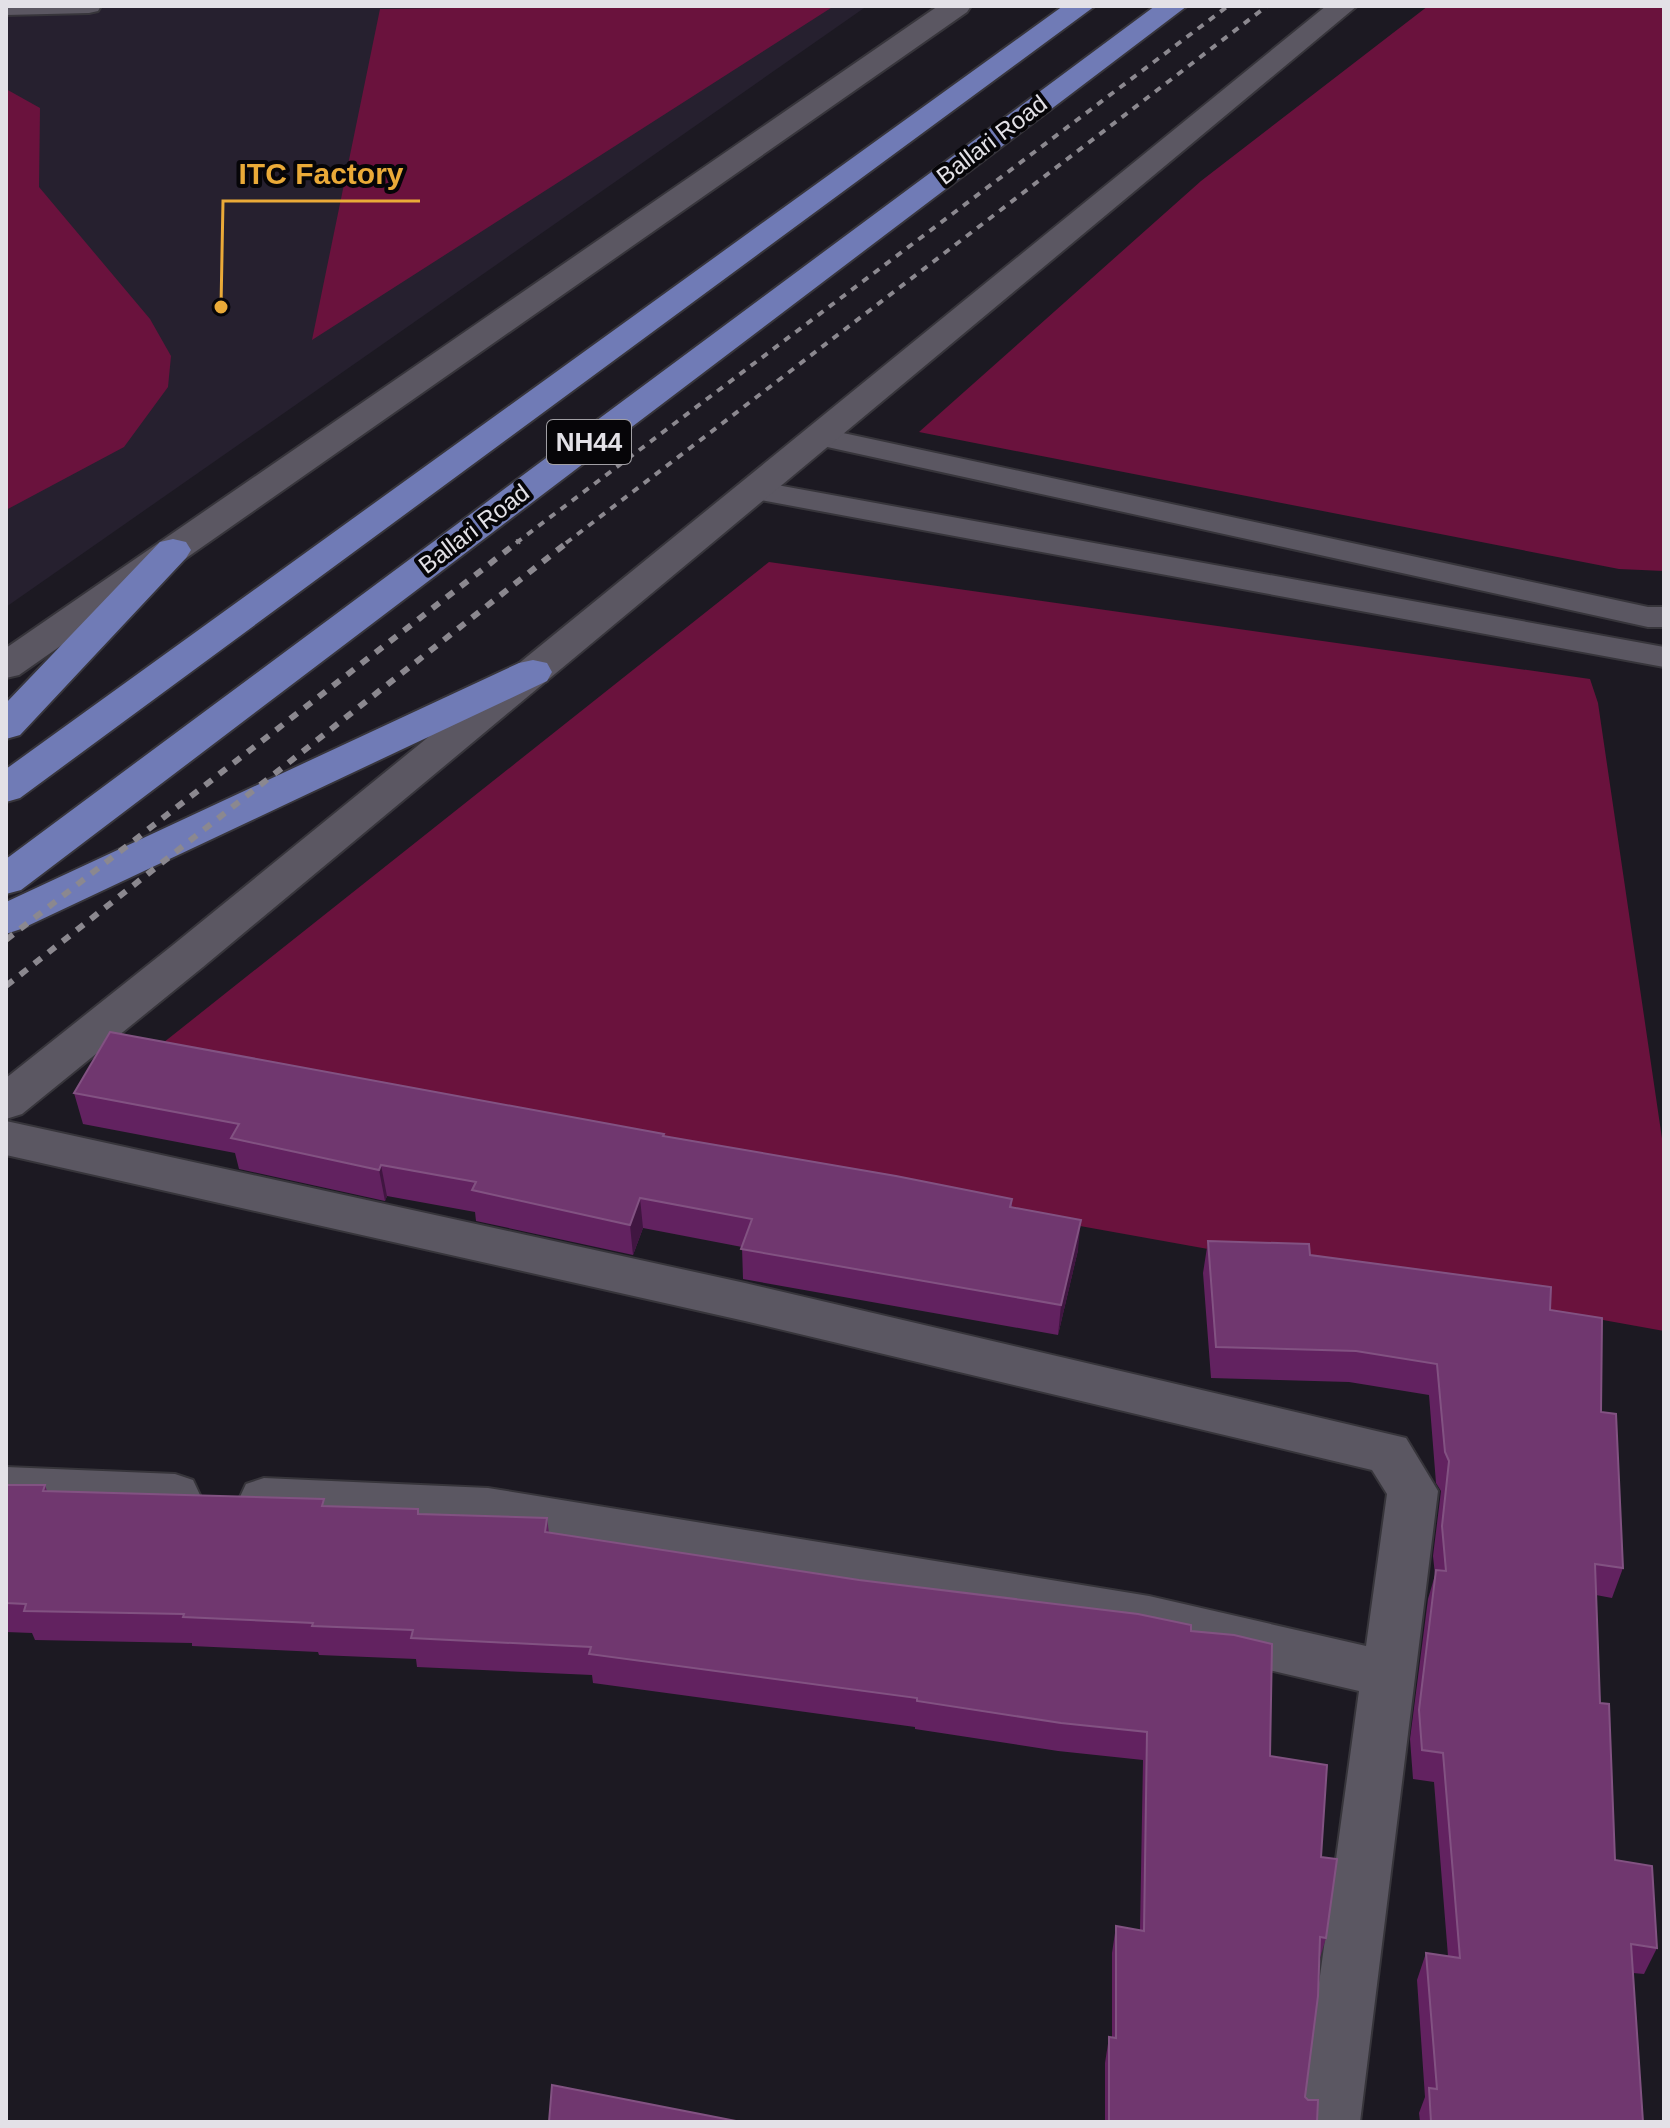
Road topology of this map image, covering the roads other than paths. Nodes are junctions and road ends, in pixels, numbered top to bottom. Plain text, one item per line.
1 (89, 6) edge
2 (957, 6) edge
3 (1081, 6) edge
4 (1173, 6) edge
5 (1343, 6) edge
6 (6, 8) edge
7 (820, 437) junction
8 (755, 490) junction
9 (173, 550) junction
10 (1650, 616) edge
11 (1648, 655) edge
12 (6, 666) edge
13 (533, 672) junction
14 (6, 726) edge
15 (6, 789) edge
16 (6, 880) edge
17 (6, 919) edge
18 (6, 1102) edge
19 (6, 1138) edge
20 (6, 1488) edge
21 (1388, 1674) junction
22 (1330, 2122) edge

1 - 6 lane
2 - 9 street
3 - 15 highway, Ballari Road / NH44
4 - 16 highway, Ballari Road / NH44
5 - 7 street
7 - 8 street
7 - 10 lane
8 - 11 lane
8 - 13 street
9 - 12 street
9 - 14 highway
10 - 11 lane
13 - 17 highway
13 - 18 street
19 - 21 street
20 - 21 street
21 - 22 street

